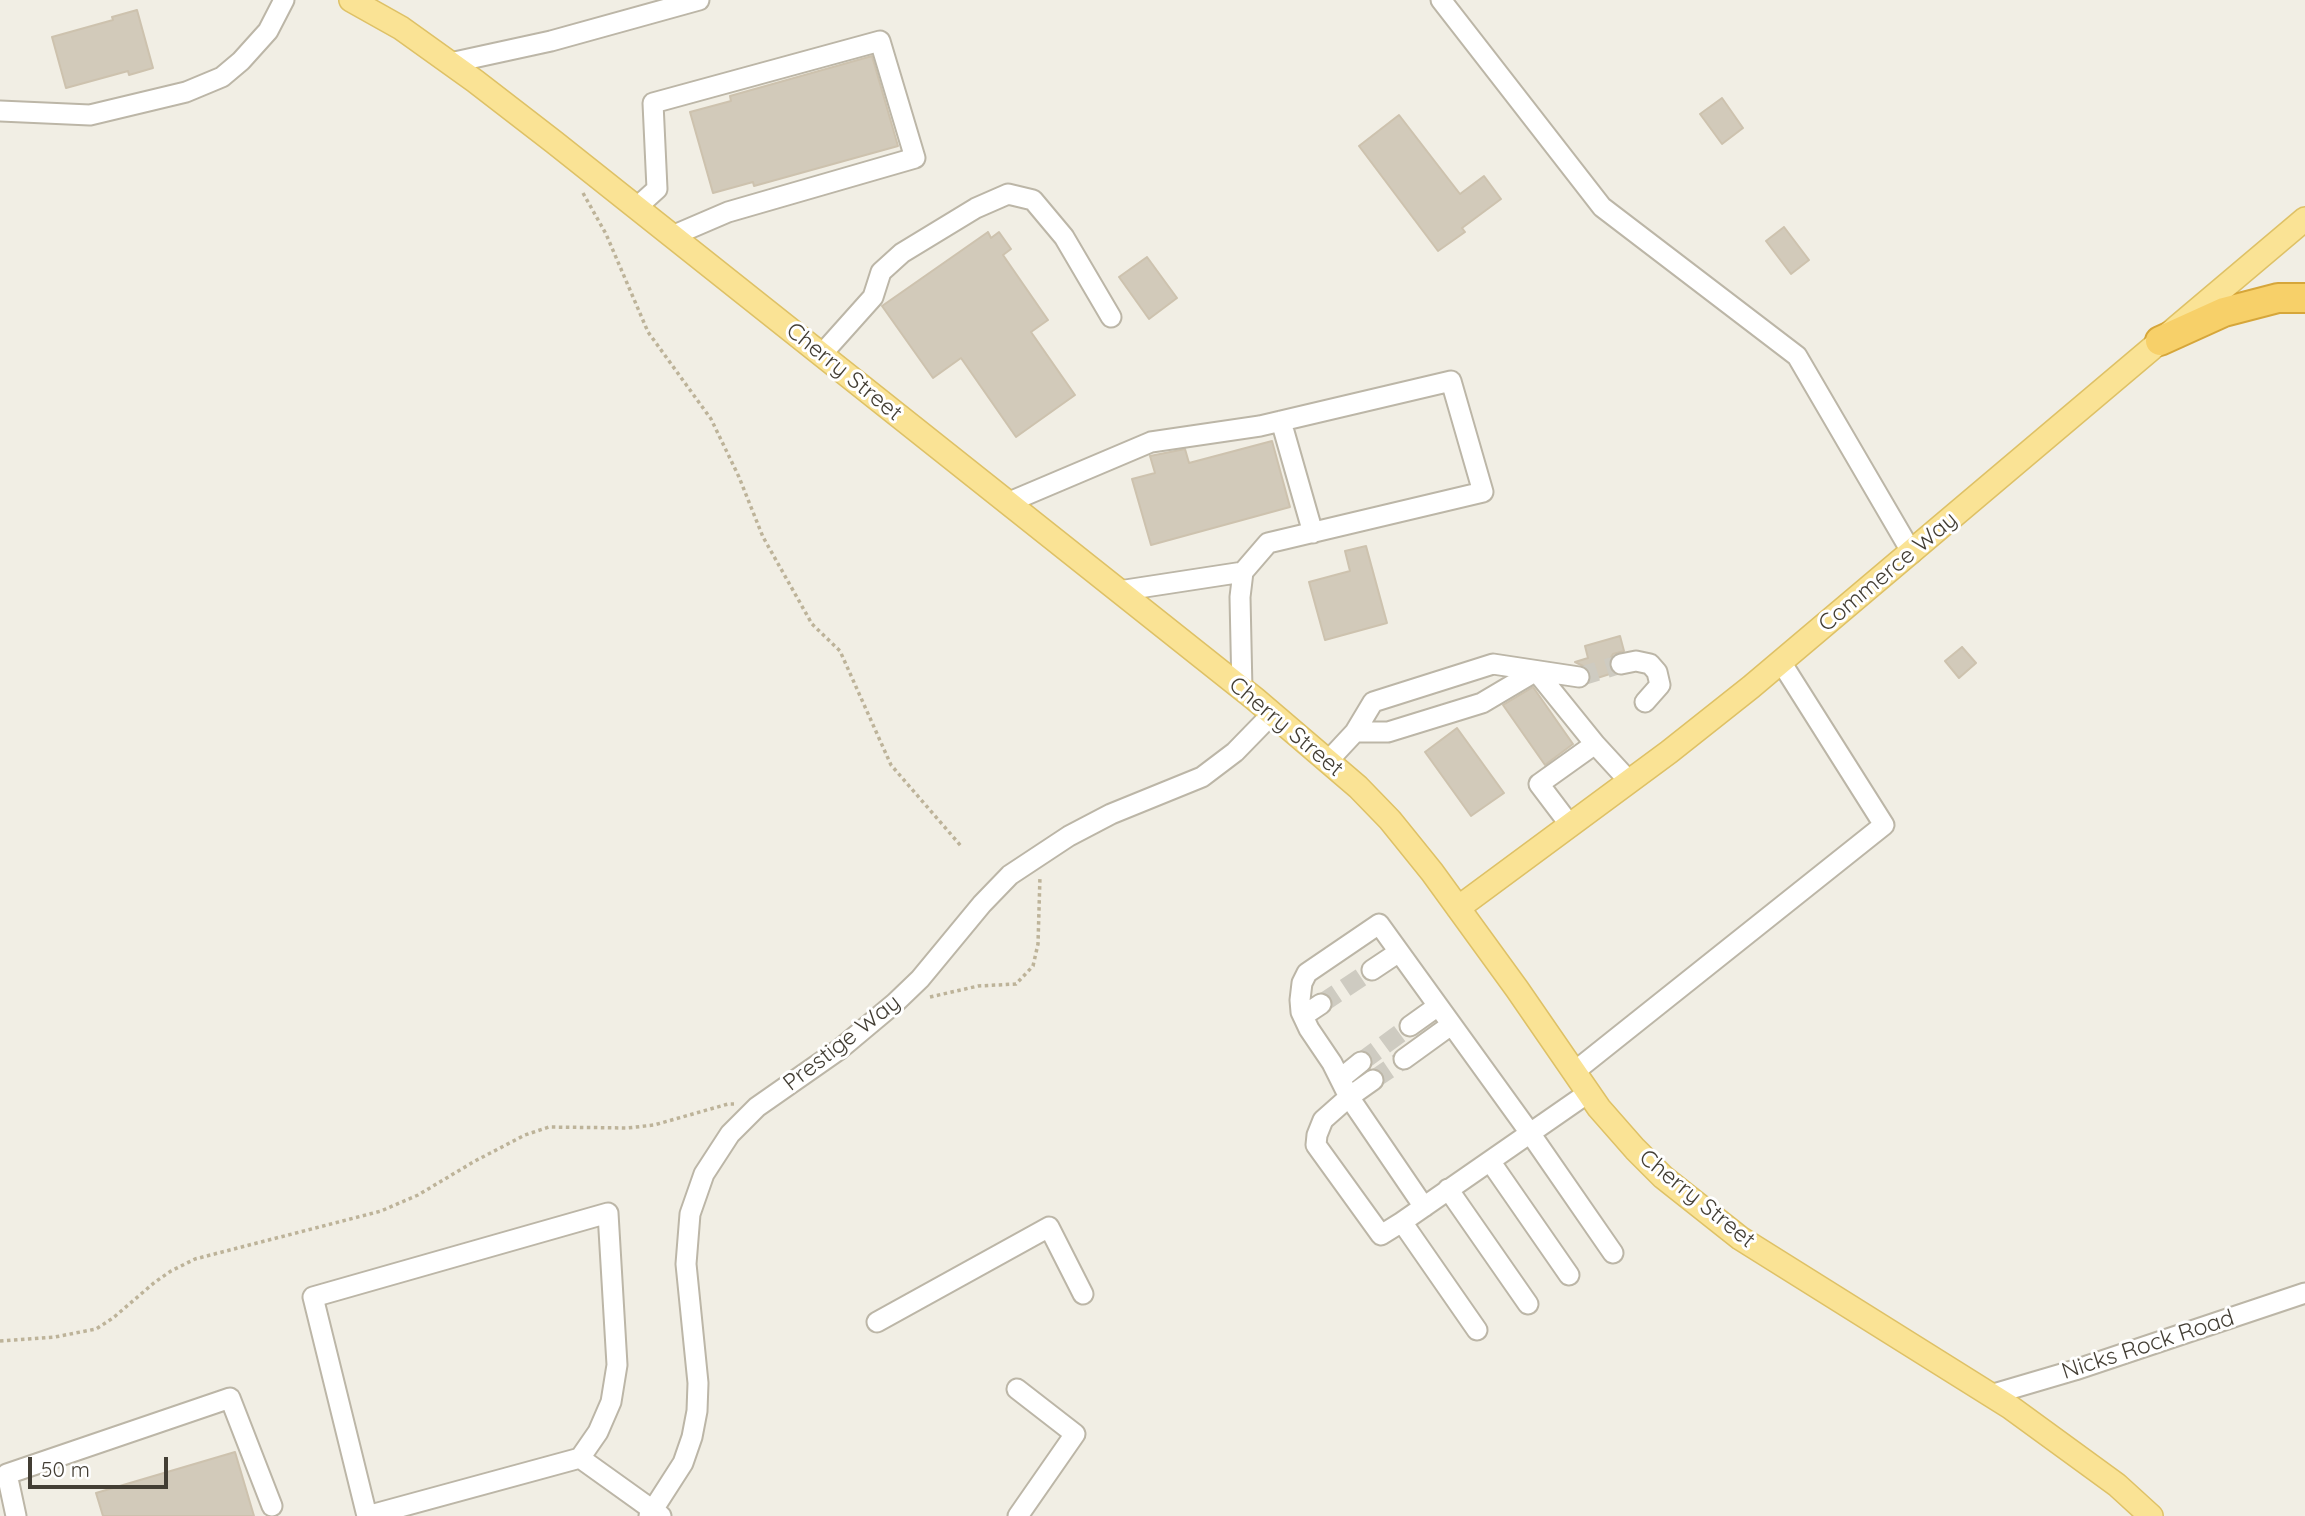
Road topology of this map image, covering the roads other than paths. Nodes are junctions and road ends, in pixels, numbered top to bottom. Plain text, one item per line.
1 (284, 0) edge
2 (351, 0) edge
3 (699, 0) edge
4 (1441, 0) edge
5 (450, 63) junction
6 (0, 111) edge
7 (636, 208) junction
8 (2305, 219) edge
9 (672, 236) junction
10 (2305, 298) edge
11 (1111, 317) dead end
12 (2160, 341) junction
13 (822, 354) junction
14 (1280, 421) junction
15 (1007, 503) junction
16 (1313, 533) junction
17 (1912, 552) junction
18 (1243, 572) junction
19 (1119, 591) junction
20 (1781, 662) junction
21 (1621, 664) tunnel mouth
22 (1536, 671) junction
23 (1579, 677) tunnel mouth
24 (1242, 690) junction
25 (1644, 702) dead end
26 (1272, 714) junction
27 (1355, 732) junction
28 (1595, 744) junction
29 (1328, 761) junction
30 (1629, 781) junction
31 (1570, 825) junction
32 (1458, 908) junction
33 (1399, 952) junction
34 (1373, 970) tunnel mouth
35 (1321, 1004) tunnel mouth
36 (1438, 1006) junction
37 (1303, 1016) junction
38 (1410, 1026) tunnel mouth
39 (1451, 1026) junction
40 (1404, 1059) tunnel mouth
41 (1361, 1062) tunnel mouth
42 (1574, 1072) junction
43 (1373, 1080) tunnel mouth
44 (1345, 1088) junction
45 (1588, 1093) junction
46 (1530, 1133) junction
47 (1490, 1161) junction
48 (1448, 1189) junction
49 (1424, 1207) junction
50 (1402, 1222) junction
51 (1613, 1252) dead end
52 (1569, 1275) dead end
53 (2305, 1293) edge
54 (1083, 1294) dead end
55 (1528, 1304) dead end
56 (877, 1322) dead end
57 (1477, 1330) dead end
58 (1017, 1389) dead end
59 (1990, 1395) junction
60 (580, 1458) junction
61 (272, 1506) dead end
62 (654, 1514) edge
63 (16, 1516) edge
64 (1018, 1516) edge
65 (2151, 1516) edge

1 - 6 street
2 - 5 main road, Cherry Street
3 - 5 street
4 - 17 street
5 - 7 main road, Cherry Street
7 - 9 main road, Cherry Street
7 - 9 street
8 - 12 main road, Commerce Way
9 - 13 main road, Cherry Street
10 - 12 highway
11 - 13 street
12 - 17 main road, Commerce Way
13 - 15 main road, Cherry Street
14 - 15 street
14 - 16 street
14 - 16 street
15 - 19 main road, Cherry Street
16 - 18 street
17 - 20 main road, Commerce Way
18 - 19 street
18 - 24 street
19 - 24 main road, Cherry Street
20 - 30 main road, Commerce Way
20 - 42 street
21 - 25 street
22 - 23 street
22 - 27 street
22 - 27 street
22 - 28 street
24 - 26 main road, Cherry Street
26 - 29 main road, Cherry Street
26 - 62 street, Prestige Way
27 - 29 street
28 - 30 street
28 - 31 street
29 - 32 main road, Cherry Street
30 - 31 main road, Commerce Way
31 - 32 main road, Commerce Way
32 - 42 main road, Cherry Street
33 - 34 street
33 - 36 street
33 - 37 street
35 - 37 street
36 - 38 street
36 - 39 street
37 - 44 street
39 - 40 street
39 - 46 street
41 - 44 street
42 - 45 main road, Cherry Street
43 - 44 street
44 - 49 street
44 - 50 street
45 - 46 street
45 - 59 main road, Cherry Street
46 - 47 street
46 - 51 street
47 - 48 street
47 - 52 street
48 - 49 street
48 - 55 street
49 - 50 street
50 - 57 street
53 - 59 street, Nicks Rock Road
54 - 56 street
58 - 64 street
59 - 65 main road, Cherry Street
60 - 60 street
60 - 62 street
61 - 63 street

